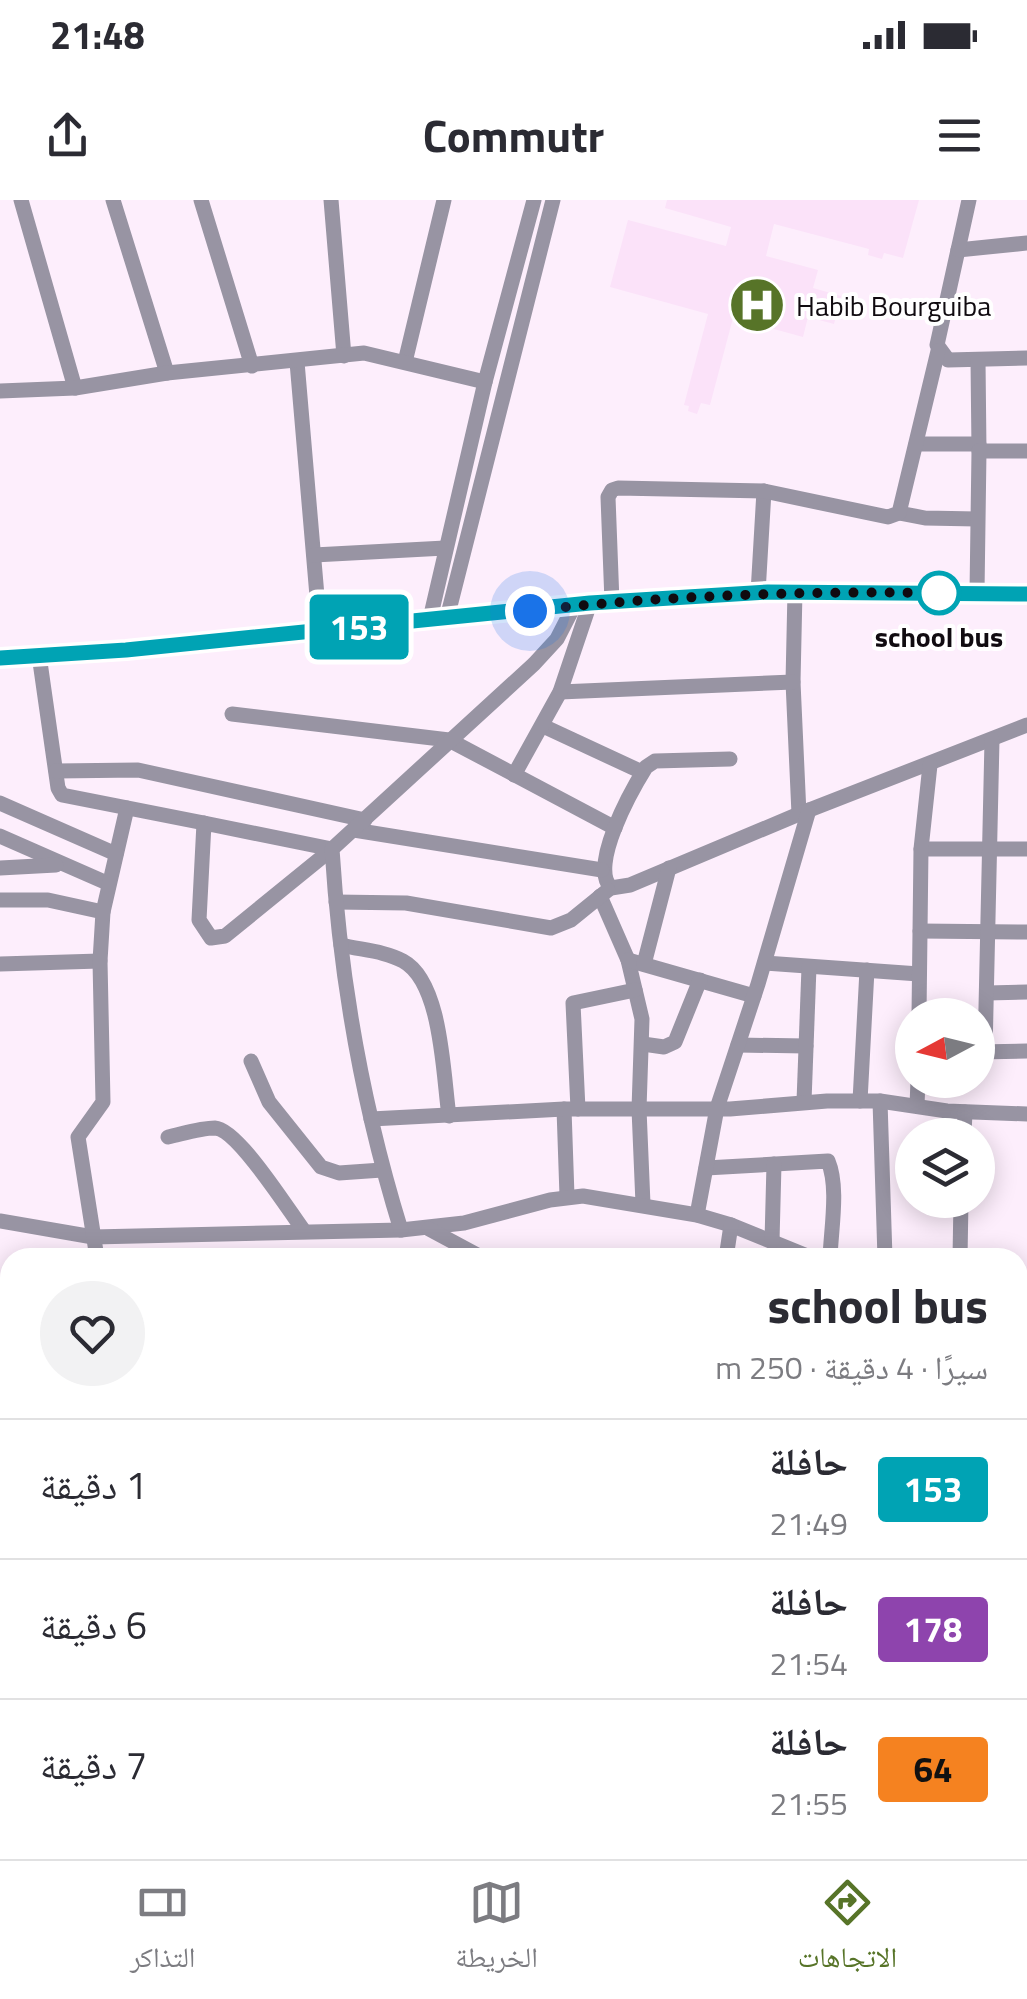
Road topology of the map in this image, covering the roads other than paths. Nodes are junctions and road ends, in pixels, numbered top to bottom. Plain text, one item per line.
1 (21, 200) edge
2 (112, 200) edge
3 (202, 200) edge
4 (331, 200) edge
5 (444, 200) edge
6 (534, 200) edge
7 (553, 200) edge
8 (969, 200) edge
9 (1027, 244) edge
10 (958, 250) junction
11 (938, 351) junction
12 (344, 356) junction
13 (1027, 358) edge
14 (978, 360) junction
15 (297, 362) junction
16 (405, 362) junction
17 (252, 366) junction
18 (168, 373) junction
19 (485, 382) junction
20 (75, 388) junction
21 (0, 391) edge
22 (916, 444) junction
23 (979, 448) junction
24 (1027, 451) edge
25 (764, 491) junction
26 (899, 513) junction
27 (976, 519) junction
28 (445, 548) junction
29 (314, 555) junction
30 (758, 592) junction
31 (795, 592) junction
32 (977, 593) junction
33 (1027, 594) edge
34 (612, 602) junction
35 (582, 605) junction
36 (439, 618) junction
37 (320, 632) junction
38 (39, 655) junction
39 (0, 658) edge
40 (793, 682) junction
41 (560, 692) junction
42 (232, 714) dead end
43 (1027, 725) edge
44 (543, 726) junction
45 (448, 740) junction
46 (992, 740) junction
47 (730, 759) dead end
48 (930, 765) junction
49 (56, 771) junction
50 (642, 772) junction
51 (514, 776) junction
52 (0, 803) edge
53 (127, 808) junction
54 (804, 812) junction
55 (204, 823) junction
56 (360, 825) junction
57 (615, 828) junction
58 (0, 836) edge
59 (332, 849) junction
60 (922, 849) junction
61 (990, 849) junction
62 (1027, 849) edge
63 (116, 854) junction
64 (62, 864) junction
65 (0, 868) edge
66 (669, 868) junction
67 (602, 870) junction
68 (108, 883) junction
69 (606, 892) junction
70 (0, 900) edge
71 (336, 902) junction
72 (103, 912) junction
73 (920, 931) junction
74 (989, 932) junction
75 (1027, 932) edge
76 (341, 946) junction
77 (100, 961) junction
78 (636, 962) junction
79 (765, 963) junction
80 (0, 964) edge
81 (809, 967) junction
82 (867, 970) junction
83 (920, 974) junction
84 (700, 980) junction
85 (635, 990) junction
86 (986, 992) junction
87 (1027, 992) edge
88 (754, 996) junction
89 (919, 998) edge
90 (986, 998) edge
91 (643, 1044) junction
92 (738, 1044) junction
93 (806, 1046) junction
94 (995, 1052) edge
95 (1027, 1052) edge
96 (251, 1061) dead end
97 (918, 1098) edge
98 (860, 1101) junction
99 (880, 1101) junction
100 (804, 1102) junction
101 (918, 1106) junction
102 (716, 1108) junction
103 (571, 1109) junction
104 (639, 1109) junction
105 (965, 1112) junction
106 (1027, 1114) edge
107 (449, 1116) junction
108 (965, 1118) edge
109 (371, 1120) junction
110 (168, 1137) dead end
111 (774, 1164) junction
112 (706, 1168) junction
113 (382, 1170) junction
114 (567, 1196) junction
115 (643, 1204) junction
116 (696, 1215) junction
117 (961, 1218) edge
118 (0, 1222) edge
119 (731, 1225) junction
120 (427, 1228) junction
121 (401, 1230) junction
122 (304, 1231) junction
123 (93, 1236) junction
124 (772, 1241) junction
125 (95, 1248) edge
126 (464, 1248) edge
127 (728, 1248) edge
128 (788, 1248) edge
129 (830, 1248) edge
130 (885, 1248) edge
131 (960, 1248) edge

1 - 20 street
2 - 18 street
3 - 17 street
4 - 12 street
5 - 16 street
6 - 19 street
7 - 36 street
8 - 10 street
9 - 10 street
10 - 11 street
11 - 14 street
11 - 22 street
12 - 15 street
12 - 16 street
13 - 14 street
14 - 23 street
15 - 17 street
15 - 29 street
16 - 19 street
17 - 18 street
18 - 20 street
19 - 28 street
20 - 21 street
22 - 23 street
22 - 26 street
23 - 24 street
23 - 27 street
25 - 26 street
25 - 30 street
25 - 34 street
26 - 27 street
27 - 32 street
28 - 29 street
28 - 36 street
29 - 37 street
30 - 31 main road
30 - 34 main road
31 - 32 main road
31 - 40 street
32 - 33 main road
34 - 35 main road
35 - 36 main road
35 - 41 street
35 - 45 street
36 - 37 main road
37 - 38 main road
38 - 39 main road
38 - 49 street
40 - 41 street
40 - 54 street
41 - 44 street
42 - 45 street
43 - 46 street
44 - 50 street
44 - 51 street
45 - 51 street
45 - 56 street
46 - 48 street
46 - 61 street
47 - 50 street
48 - 54 street
48 - 60 street
49 - 53 street
49 - 56 street
50 - 57 street
51 - 57 street
52 - 63 street
53 - 55 street
53 - 63 street
54 - 66 street
54 - 79 street
55 - 59 street
55 - 59 street
56 - 59 street
56 - 67 street
57 - 67 street
58 - 64 street
59 - 71 street
60 - 61 street
60 - 73 street
61 - 62 street
61 - 74 street
63 - 68 street
64 - 65 street
64 - 68 street
66 - 69 street
66 - 78 street
67 - 69 street
68 - 72 street
69 - 71 street
69 - 78 street
70 - 72 street
71 - 76 street
72 - 77 street
73 - 74 street
73 - 83 street
74 - 75 street
74 - 86 street
76 - 107 street
76 - 109 street
77 - 80 street
77 - 123 street
78 - 84 street
78 - 85 street
79 - 81 street
79 - 88 street
81 - 82 street
81 - 93 street
82 - 83 street
82 - 98 street
83 - 89 street
84 - 88 street
84 - 91 street
85 - 91 street
85 - 103 street
86 - 87 street
86 - 90 street
88 - 92 street
91 - 104 street
92 - 93 street
92 - 102 street
93 - 100 street
94 - 95 street
96 - 113 street
97 - 101 street
98 - 99 street
98 - 100 street
99 - 101 street
99 - 130 street
100 - 102 street
101 - 105 street
102 - 104 street
102 - 112 street
103 - 104 street
103 - 107 street
103 - 114 street
104 - 115 street
105 - 106 street
105 - 108 street
107 - 109 street
109 - 113 street
110 - 122 street
111 - 112 street
111 - 124 street
111 - 129 street
112 - 116 street
113 - 121 street
114 - 115 street
114 - 120 street
115 - 116 street
116 - 119 street
117 - 131 street
118 - 123 street
119 - 124 street
119 - 127 street
120 - 121 street
120 - 126 street
121 - 122 street
122 - 123 street
123 - 125 street
124 - 128 street

